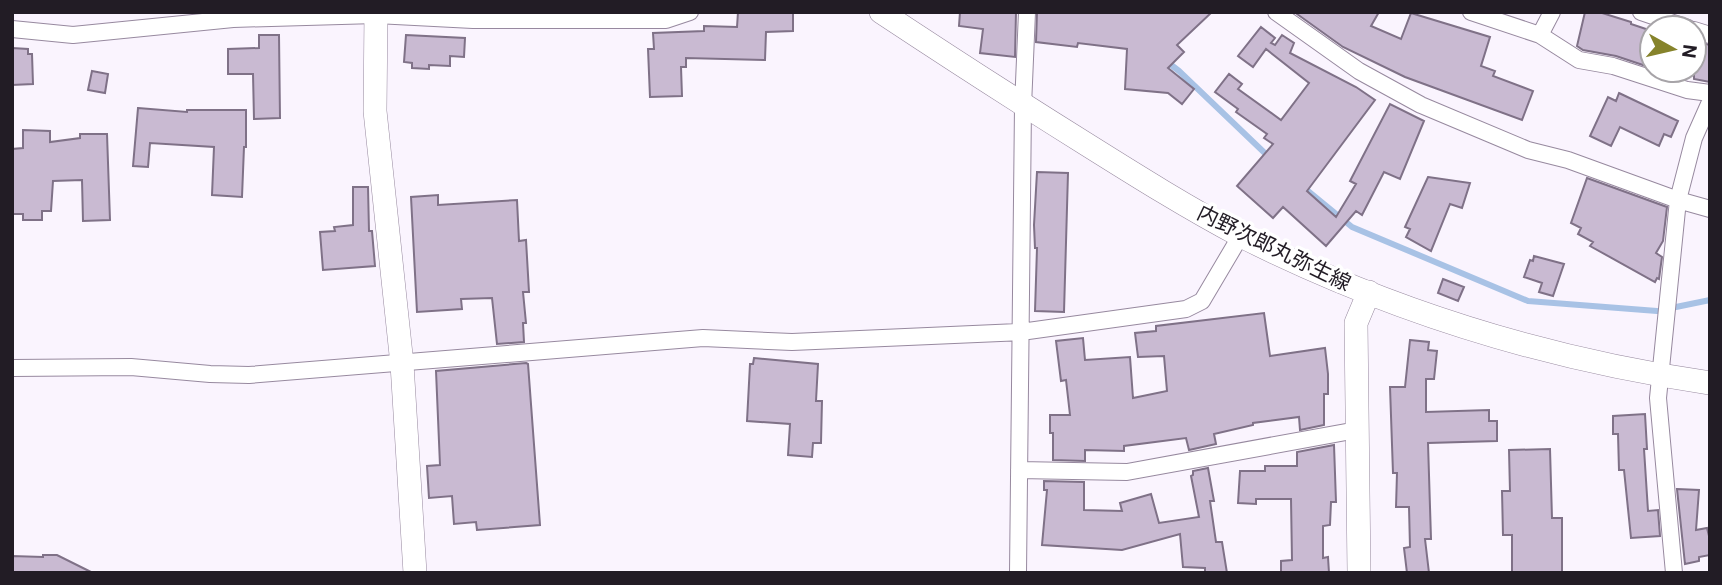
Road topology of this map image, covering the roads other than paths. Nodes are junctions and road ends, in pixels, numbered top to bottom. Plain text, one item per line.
1 (690, 12) edge
2 (881, 12) edge
3 (1027, 12) edge
4 (1276, 12) edge
5 (1471, 12) edge
6 (1552, 12) edge
7 (376, 14) edge
8 (12, 29) edge
9 (1540, 35) junction
10 (1710, 93) edge
11 (1710, 102) edge
12 (1023, 106) junction
13 (1678, 200) junction
14 (1710, 209) edge
15 (1241, 235) junction
16 (1369, 292) junction
17 (1021, 332) junction
18 (402, 364) junction
19 (12, 368) edge
20 (1661, 376) junction
21 (1710, 383) edge
22 (1357, 430) junction
23 (1018, 470) junction
24 (415, 573) edge
25 (1018, 573) edge
26 (1359, 573) edge
27 (1674, 573) edge

1 - 7 street
2 - 12 main road, 内野次郎丸弥生線
3 - 12 street
4 - 13 street
5 - 9 street
6 - 9 street
7 - 8 street
7 - 18 main road
9 - 10 street
11 - 13 street
12 - 15 main road, 内野次郎丸弥生線
12 - 17 street
13 - 14 street
13 - 20 street
15 - 16 main road, 内野次郎丸弥生線
15 - 17 street
16 - 20 main road, 内野次郎丸弥生線
16 - 22 main road
17 - 18 street
17 - 23 street
18 - 19 street
18 - 24 main road
20 - 21 main road, 内野次郎丸弥生線
20 - 27 street
22 - 23 street
22 - 26 main road
23 - 25 street

